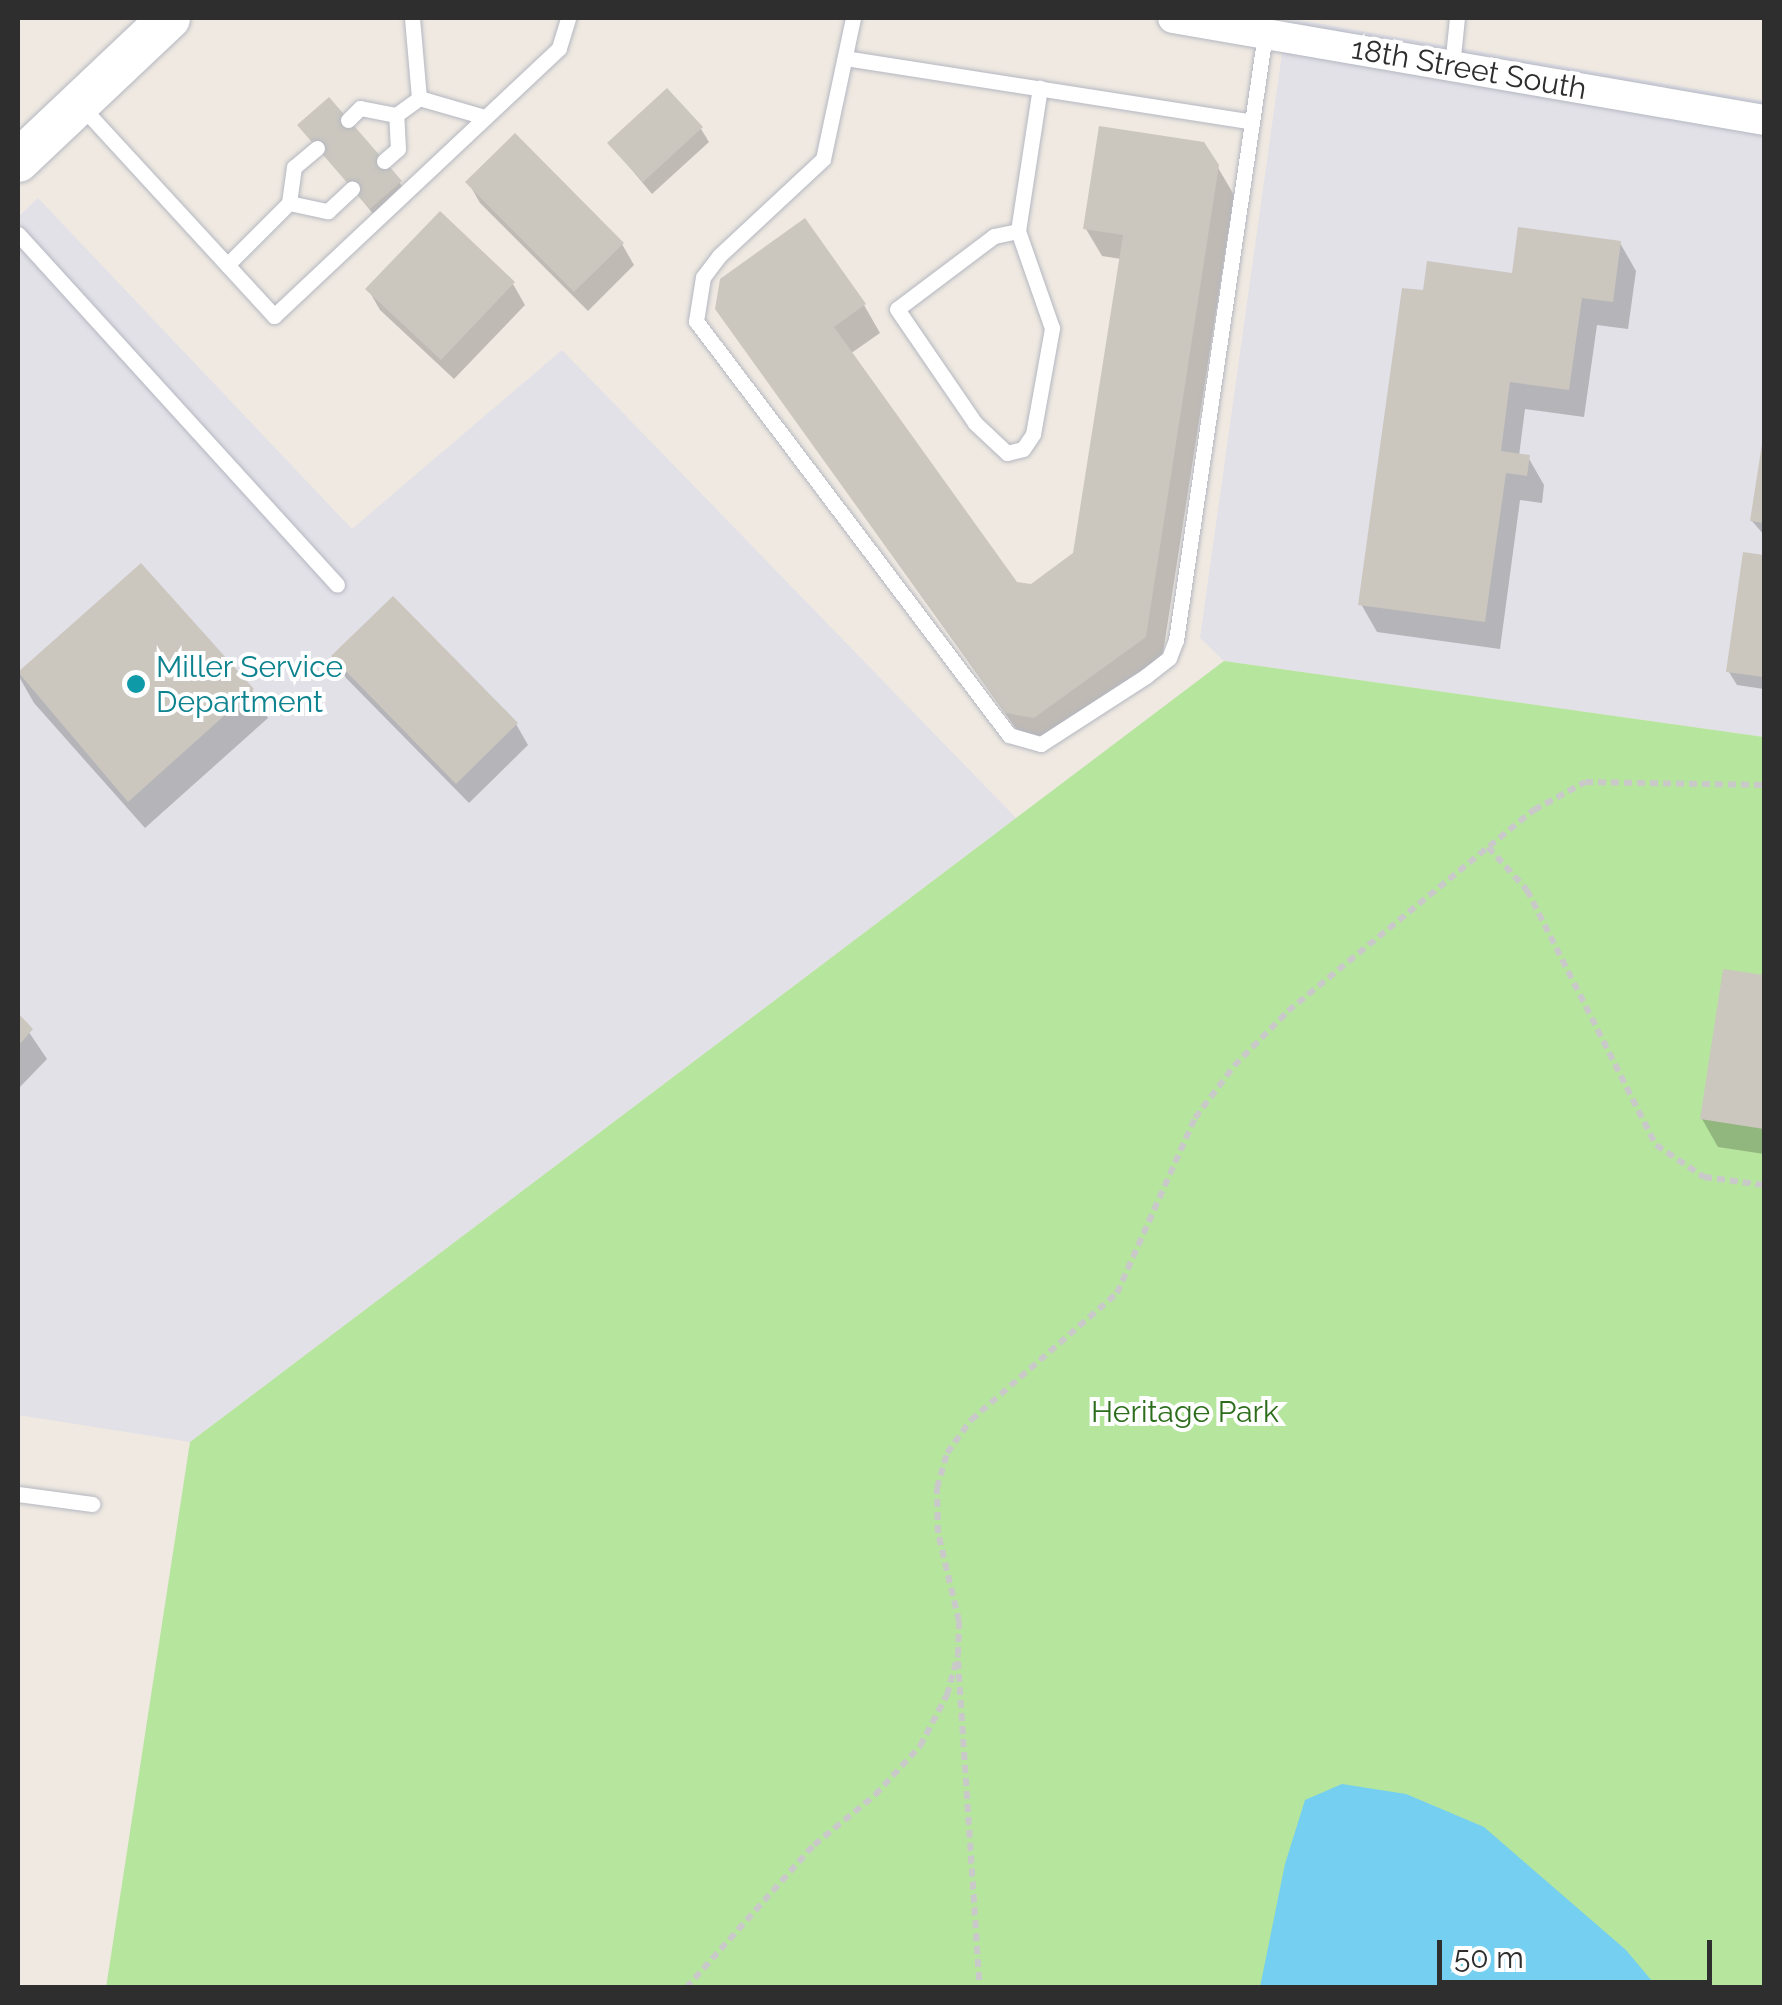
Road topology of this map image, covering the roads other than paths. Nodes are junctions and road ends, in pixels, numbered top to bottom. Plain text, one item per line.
1 (169, 18) edge
2 (412, 18) edge
3 (568, 18) edge
4 (853, 18) edge
5 (1173, 18) edge
6 (1456, 18) edge
7 (1265, 34) junction
8 (845, 58) junction
9 (1452, 66) junction
10 (1040, 88) junction
11 (418, 98) junction
12 (78, 103) junction
13 (396, 115) junction
14 (485, 118) junction
15 (348, 120) dead end
16 (1249, 120) junction
17 (1764, 120) edge
18 (317, 148) dead end
19 (18, 161) edge
20 (384, 161) dead end
21 (352, 189) dead end
22 (290, 203) junction
23 (1018, 231) junction
24 (18, 234) edge
25 (228, 265) junction
26 (337, 585) dead end
27 (18, 1494) edge
28 (92, 1504) dead end

1 - 12 main road
2 - 11 lane
3 - 14 lane
4 - 8 lane
5 - 7 street, 18th Street South
6 - 9 lane
7 - 9 street, 18th Street South
7 - 16 lane
8 - 10 lane
8 - 16 lane
9 - 17 street, 18th Street South
10 - 16 lane
10 - 23 lane
11 - 13 lane
11 - 14 lane
12 - 19 main road
12 - 25 lane
13 - 15 lane
13 - 20 lane
14 - 25 lane
18 - 22 lane
21 - 22 lane
22 - 25 lane
23 - 23 lane
24 - 26 lane
27 - 28 lane

